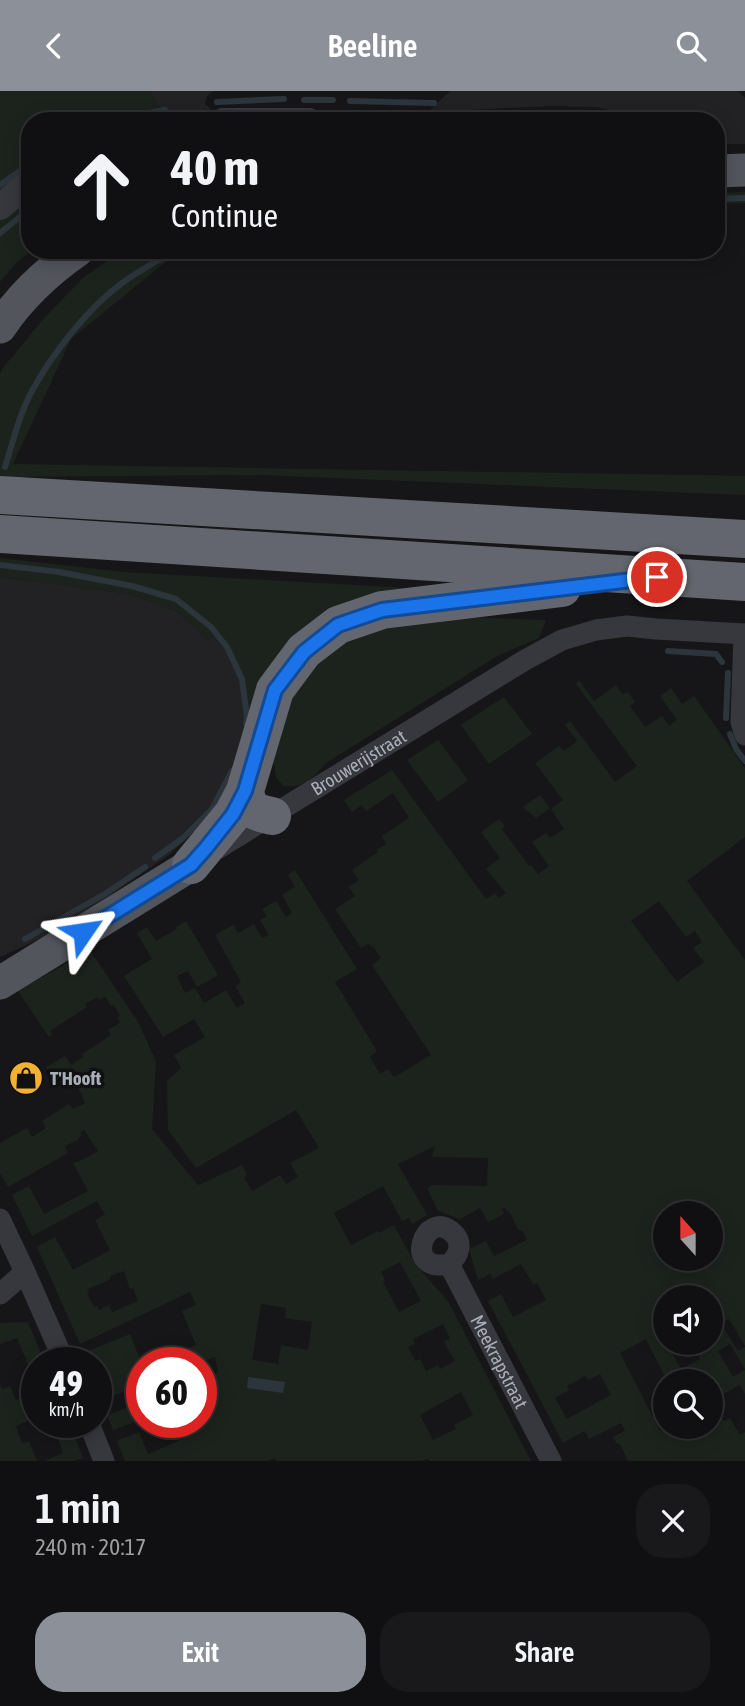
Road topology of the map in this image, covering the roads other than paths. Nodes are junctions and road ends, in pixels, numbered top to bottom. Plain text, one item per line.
1 (745, 170) edge
2 (725, 171) edge
3 (21, 189) edge
4 (0, 207) edge
5 (67, 259) edge
6 (0, 327) edge
7 (0, 495) edge
8 (0, 534) edge
9 (735, 535) edge
10 (657, 577) junction
11 (745, 582) edge
12 (744, 634) edge
13 (745, 735) edge
14 (258, 804) junction
15 (191, 865) joint
16 (0, 983) edge
17 (0, 1219) edge
18 (449, 1264) dead end
19 (26, 1272) junction
20 (0, 1294) edge
21 (58, 1347) edge
22 (95, 1438) edge
23 (104, 1461) edge
24 (551, 1461) edge

1 - 2 main road
3 - 4 street
5 - 6 main road
7 - 9 highway
8 - 10 highway
10 - 11 highway
10 - 14 highway
12 - 13 street
12 - 14 street, Brouwerijstraat
14 - 15 highway
15 - 16 main road
17 - 19 street
18 - 24 street, Meekrapstraat
19 - 20 street
19 - 21 street
22 - 23 street

